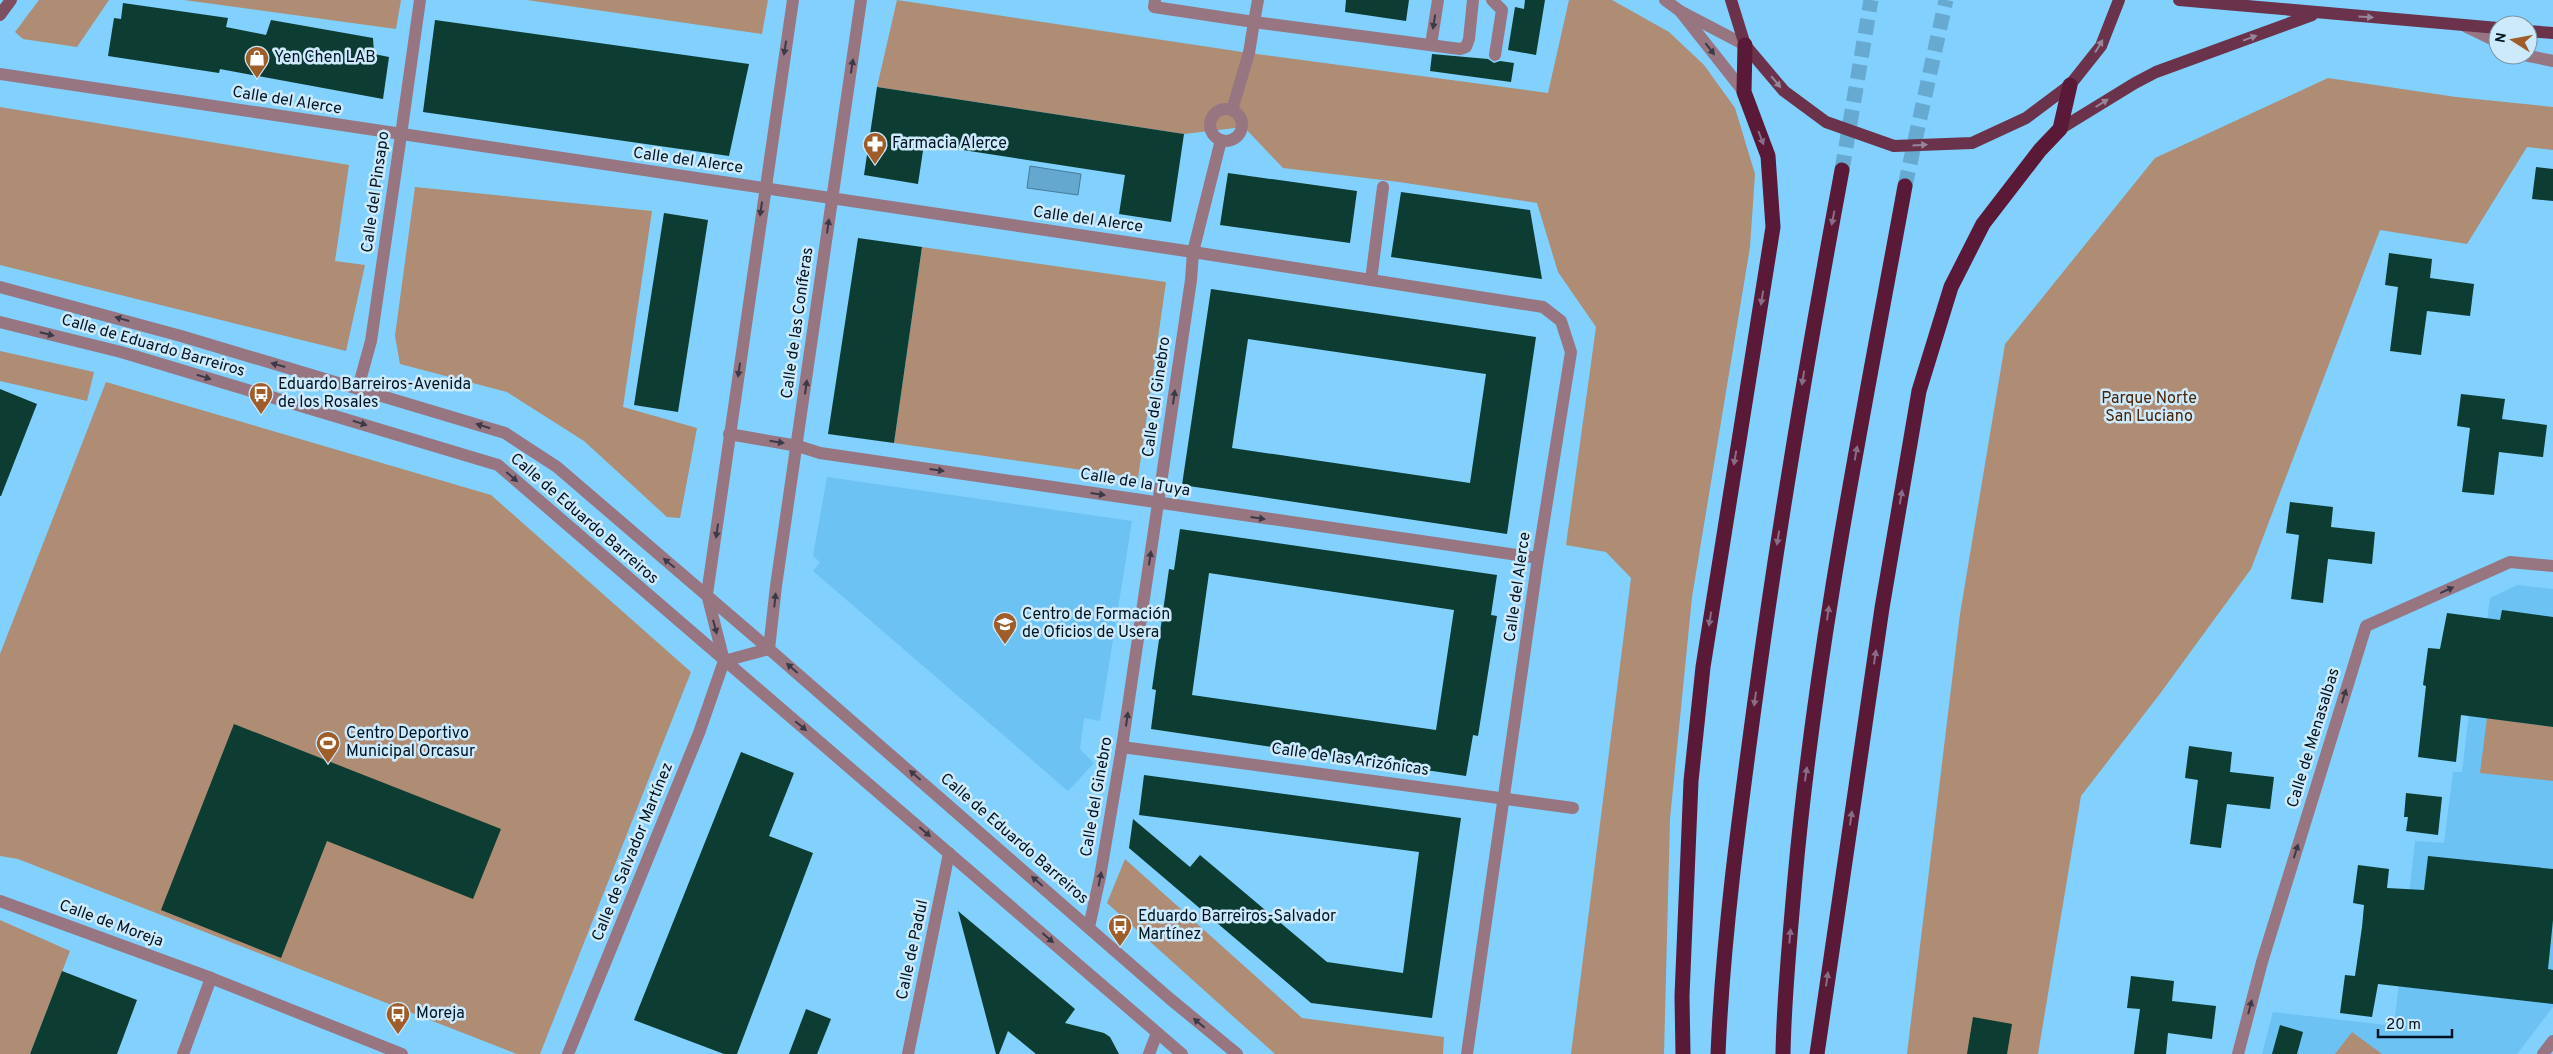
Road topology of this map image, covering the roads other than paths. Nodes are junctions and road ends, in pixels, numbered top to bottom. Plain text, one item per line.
1 (11, 0) edge
2 (420, 0) edge
3 (793, 0) edge
4 (859, 0) edge
5 (1155, 0) edge
6 (1258, 0) edge
7 (1438, 0) edge
8 (1473, 0) edge
9 (1492, 0) edge
10 (1665, 0) edge
11 (1732, 0) edge
12 (2119, 0) edge
13 (2179, 0) edge
14 (1680, 11) junction
15 (2317, 14) junction
16 (0, 15) edge
17 (1254, 22) junction
18 (2463, 24) junction
19 (2488, 27) edge
20 (2538, 32) edge
21 (2553, 33) edge
22 (2488, 37) edge
23 (1431, 45) junction
24 (1745, 45) junction
25 (1495, 55) dead end
26 (2538, 58) edge
27 (2553, 61) edge
28 (0, 74) edge
29 (2070, 84) junction
30 (1744, 92) junction
31 (1232, 110) junction
32 (2060, 129) junction
33 (401, 135) junction
34 (1221, 140) junction
35 (1842, 170) tunnel mouth
36 (1905, 186) tunnel mouth
37 (1383, 187) dead end
38 (764, 188) junction
39 (832, 198) junction
40 (1193, 252) junction
41 (1371, 280) junction
42 (0, 287) edge
43 (0, 322) edge
44 (358, 388) junction
45 (729, 434) junction
46 (798, 446) junction
47 (1158, 502) junction
48 (1538, 558) junction
49 (2553, 566) edge
50 (707, 594) junction
51 (770, 649) junction
52 (724, 661) junction
53 (1122, 747) junction
54 (1505, 798) junction
55 (1573, 808) dead end
56 (949, 853) junction
57 (0, 901) edge
58 (1089, 927) junction
59 (211, 978) junction
60 (1157, 1033) junction
61 (2553, 1041) edge
62 (382, 1050) edge
63 (183, 1054) edge
64 (402, 1054) edge
65 (568, 1054) edge
66 (908, 1054) edge
67 (1149, 1054) edge
68 (1182, 1054) edge
69 (1237, 1054) edge
70 (1467, 1054) edge
71 (1684, 1054) edge
72 (1718, 1054) edge
73 (1783, 1054) edge
74 (1817, 1054) edge
75 (2238, 1054) edge
76 (2543, 1054) edge

1 - 16 main road
2 - 33 street, Calle del Pinsapo
3 -> 38 street
39 -> 4 street, Calle de las Coníferas
5 - 17 street
6 - 17 street
7 -> 23 street
8 - 23 street
9 - 25 street
10 - 14 street
11 - 24 main road
29 -> 12 main road
13 - 15 main road
14 - 24 street
14 -> 30 street
15 -> 18 main road
32 -> 15 main road
17 - 23 street
17 - 31 street
18 - 19 main road
18 - 22 street
20 - 21 main road
24 -> 29 main road
24 - 30 highway
26 - 27 street
28 - 33 street, Calle del Alerce
29 - 32 highway
30 -> 71 highway
31 - 34 street
31 - 34 street
74 -> 32 highway
33 - 38 street, Calle del Alerce
33 - 44 street, Calle del Pinsapo
34 - 40 street, Calle del Ginebro
35 -> 72 highway
73 -> 36 highway
37 - 41 street
38 - 39 street, Calle del Alerce
38 -> 45 street
39 - 40 street, Calle del Alerce
46 -> 39 street, Calle de las Coníferas
40 - 41 street, Calle del Alerce
47 -> 40 street, Calle del Ginebro
41 - 48 street, Calle del Alerce
44 -> 42 street, Calle de Eduardo Barreiros
43 -> 52 street, Calle de Eduardo Barreiros
50 -> 44 street, Calle de Eduardo Barreiros
45 -> 46 street, Calle de la Tuya
45 -> 50 street
46 -> 47 street, Calle de la Tuya
51 -> 46 street, Calle de las Coníferas
47 -> 48 street, Calle de la Tuya
53 -> 47 street, Calle del Ginebro
48 - 54 street, Calle del Alerce
75 -> 49 street, Calle de Menasalbas
50 - 51 street, Calle de Eduardo Barreiros
50 -> 52 street
51 - 52 street
58 -> 51 street, Calle de Eduardo Barreiros
52 -> 56 street, Calle de Eduardo Barreiros
52 - 65 street, Calle de Salvador Martínez
53 - 54 street, Calle de las Arizónicas
58 -> 53 street, Calle del Ginebro
54 - 55 street, Calle de las Arizónicas
54 - 70 street, Calle del Alerce
56 -> 60 street, Calle de Eduardo Barreiros
56 - 66 street, Calle de Padul
57 - 59 street, Calle de Moreja
69 -> 58 street, Calle de Eduardo Barreiros
59 - 62 street, Calle de Moreja
59 - 63 street
60 - 67 street
60 - 68 street, Calle de Eduardo Barreiros
61 - 76 street
62 - 64 street, Calle de Moreja

